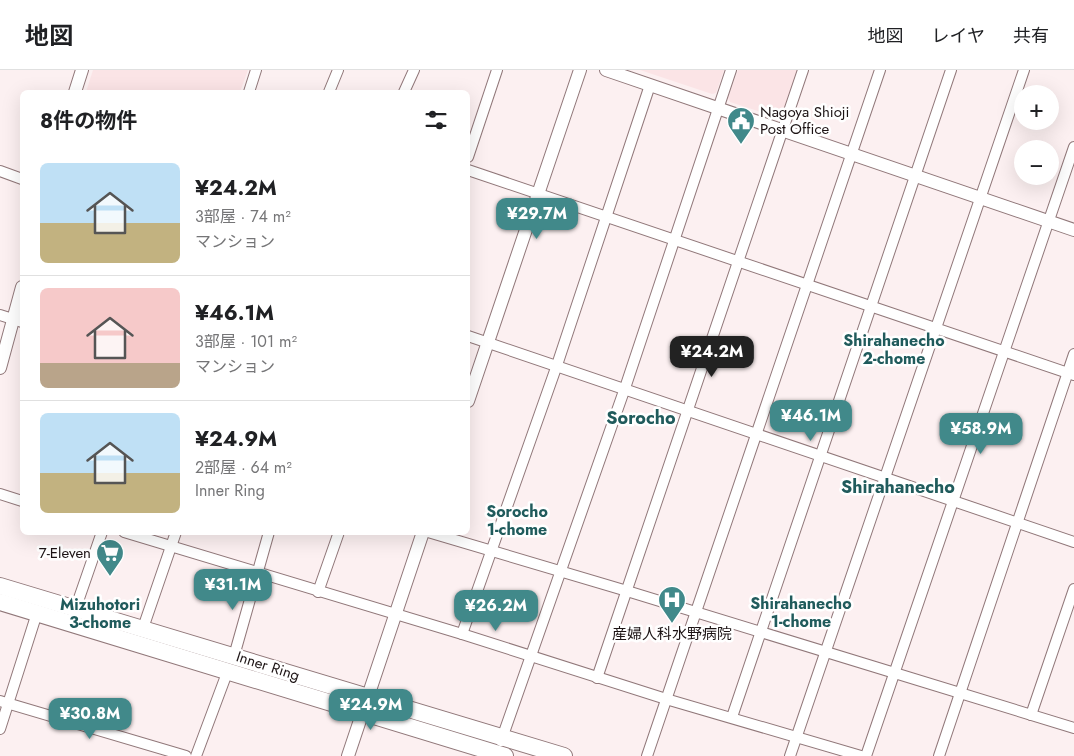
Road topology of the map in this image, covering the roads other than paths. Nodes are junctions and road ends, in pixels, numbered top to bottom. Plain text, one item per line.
1 (82, 70) edge
2 (256, 70) edge
3 (338, 70) edge
4 (414, 70) edge
5 (497, 70) edge
6 (580, 70) edge
7 (606, 70) edge
8 (731, 70) edge
9 (804, 70) edge
10 (880, 70) edge
11 (951, 70) edge
12 (1024, 70) edge
13 (650, 85) junction
14 (76, 90) edge
15 (250, 90) edge
16 (330, 90) edge
17 (405, 90) edge
18 (718, 108) junction
19 (783, 130) junction
20 (1074, 147) edge
21 (470, 151) edge
22 (851, 154) junction
23 (0, 171) edge
24 (470, 171) edge
25 (915, 176) junction
26 (20, 178) edge
27 (538, 194) junction
28 (981, 198) junction
29 (606, 218) junction
30 (1049, 221) junction
31 (1074, 230) edge
32 (673, 240) junction
33 (738, 262) junction
34 (807, 285) junction
35 (20, 304) edge
36 (871, 306) junction
37 (0, 315) edge
38 (18, 321) edge
39 (936, 329) junction
40 (470, 337) edge
41 (487, 344) junction
42 (1005, 353) junction
43 (1074, 354) edge
44 (557, 366) junction
45 (0, 368) edge
46 (1071, 374) edge
47 (625, 388) junction
48 (470, 395) edge
49 (688, 410) junction
50 (757, 433) junction
51 (820, 455) junction
52 (886, 477) junction
53 (0, 494) edge
54 (952, 499) junction
55 (20, 500) edge
56 (1019, 522) junction
57 (101, 535) edge
58 (133, 535) edge
59 (175, 535) edge
60 (268, 535) edge
61 (338, 535) edge
62 (421, 535) edge
63 (439, 535) edge
64 (1074, 542) edge
65 (171, 547) junction
66 (492, 550) junction
67 (561, 572) junction
68 (257, 573) junction
69 (0, 586) edge
70 (1074, 589) edge
71 (627, 590) junction
72 (318, 592) junction
73 (0, 602) edge
74 (76, 608) junction
75 (36, 613) junction
76 (696, 613) junction
77 (394, 616) junction
78 (143, 628) junction
79 (760, 632) junction
80 (462, 634) junction
81 (824, 651) junction
82 (234, 656) junction
83 (530, 657) junction
84 (227, 673) junction
85 (894, 673) junction
86 (597, 678) junction
87 (960, 694) junction
88 (366, 698) junction
89 (666, 699) junction
90 (4, 702) edge
91 (362, 714) junction
92 (1031, 716) junction
93 (732, 718) junction
94 (0, 728) edge
95 (1074, 728) edge
96 (502, 737) junction
97 (797, 738) junction
98 (499, 755) edge
99 (186, 756) edge
100 (196, 756) edge
101 (348, 756) edge
102 (564, 756) edge
103 (647, 756) edge
104 (790, 756) edge
105 (861, 756) edge
106 (866, 756) edge
107 (939, 756) edge

1 - 14 street
2 - 15 street
3 - 16 street
4 - 17 street
5 - 21 street
6 - 27 street
7 - 13 street
8 - 18 street
9 - 19 street
10 - 22 street
11 - 25 street
12 - 28 street
13 - 18 street
13 - 29 street
18 - 19 street
18 - 32 street
19 - 22 street
19 - 33 street
20 - 30 street
22 - 25 street
22 - 34 street
23 - 26 street
24 - 27 street
25 - 28 street
25 - 36 street
27 - 29 street
27 - 41 street
28 - 30 street
28 - 39 street
29 - 32 street
29 - 44 street
30 - 31 street
30 - 42 street
32 - 33 street
32 - 47 street
33 - 34 street
33 - 49 street
34 - 36 street
34 - 50 street
35 - 38 street
36 - 39 street
36 - 51 street
37 - 38 street
38 - 45 street
39 - 42 street
39 - 52 street
40 - 41 street
41 - 44 street
41 - 48 street
42 - 46 street
42 - 54 street
43 - 46 street
44 - 47 street
44 - 66 street
46 - 56 street
47 - 49 street
47 - 67 street
49 - 50 street
49 - 71 street
50 - 51 street
50 - 76 street
51 - 52 street
51 - 79 street
52 - 54 street
52 - 81 street
53 - 55 street
54 - 56 street
54 - 85 street
56 - 64 street
56 - 87 street
57 - 74 street
58 - 65 street
59 - 65 street
60 - 68 street
61 - 72 street
62 - 77 street
63 - 66 street
65 - 68 street
65 - 78 street
66 - 67 street
66 - 80 street
67 - 71 street
67 - 83 street
68 - 72 street
68 - 82 street
69 - 74 main road, Inner Ring
70 - 92 street
71 - 76 street
71 - 86 street
72 - 77 street
73 - 75 main road, Inner Ring
74 - 78 main road, Inner Ring
75 - 84 main road, Inner Ring
75 - 90 street
76 - 79 street
76 - 89 street
77 - 80 street
77 - 88 street
78 - 82 main road, Inner Ring
79 - 81 street
79 - 93 street
80 - 83 street
81 - 85 street
81 - 97 street
82 - 88 main road, Inner Ring
83 - 86 street
83 - 96 street
84 - 91 main road, Inner Ring
84 - 100 street
85 - 87 street
85 - 106 street
86 - 89 street
87 - 92 street
87 - 107 street
88 - 91 street
88 - 96 main road, Inner Ring
89 - 93 street
89 - 103 street
90 - 94 street
90 - 99 street
91 - 98 main road, Inner Ring
91 - 101 street
92 - 95 street
93 - 97 street
96 - 98 street
96 - 102 main road, Inner Ring
97 - 104 street
97 - 105 street

